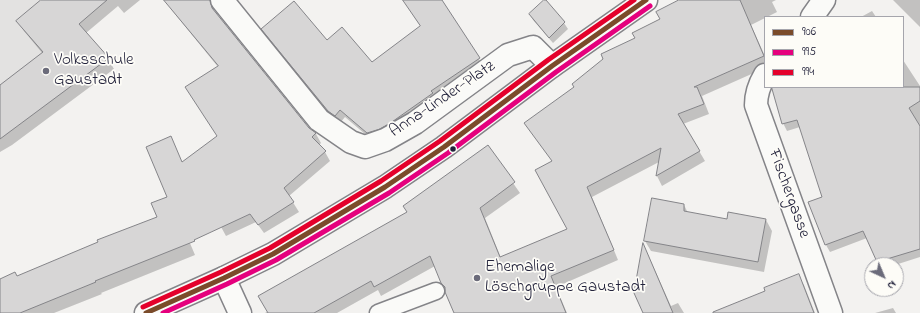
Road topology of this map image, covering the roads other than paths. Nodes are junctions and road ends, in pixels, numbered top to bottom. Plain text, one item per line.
1 (222, 0) edge
2 (646, 0) edge
3 (824, 0) edge
4 (813, 16) edge
5 (552, 66) junction
6 (763, 79) edge
7 (224, 278) junction
8 (436, 291) dead end
9 (146, 313) edge
10 (240, 313) edge
11 (378, 313) edge
12 (831, 313) edge

1 - 5 street, Anna-Linder-Platz
2 - 5 street
3 - 4 street
5 - 7 street
6 - 12 street, Fischergasse
7 - 9 street
7 - 10 street
8 - 11 lane

